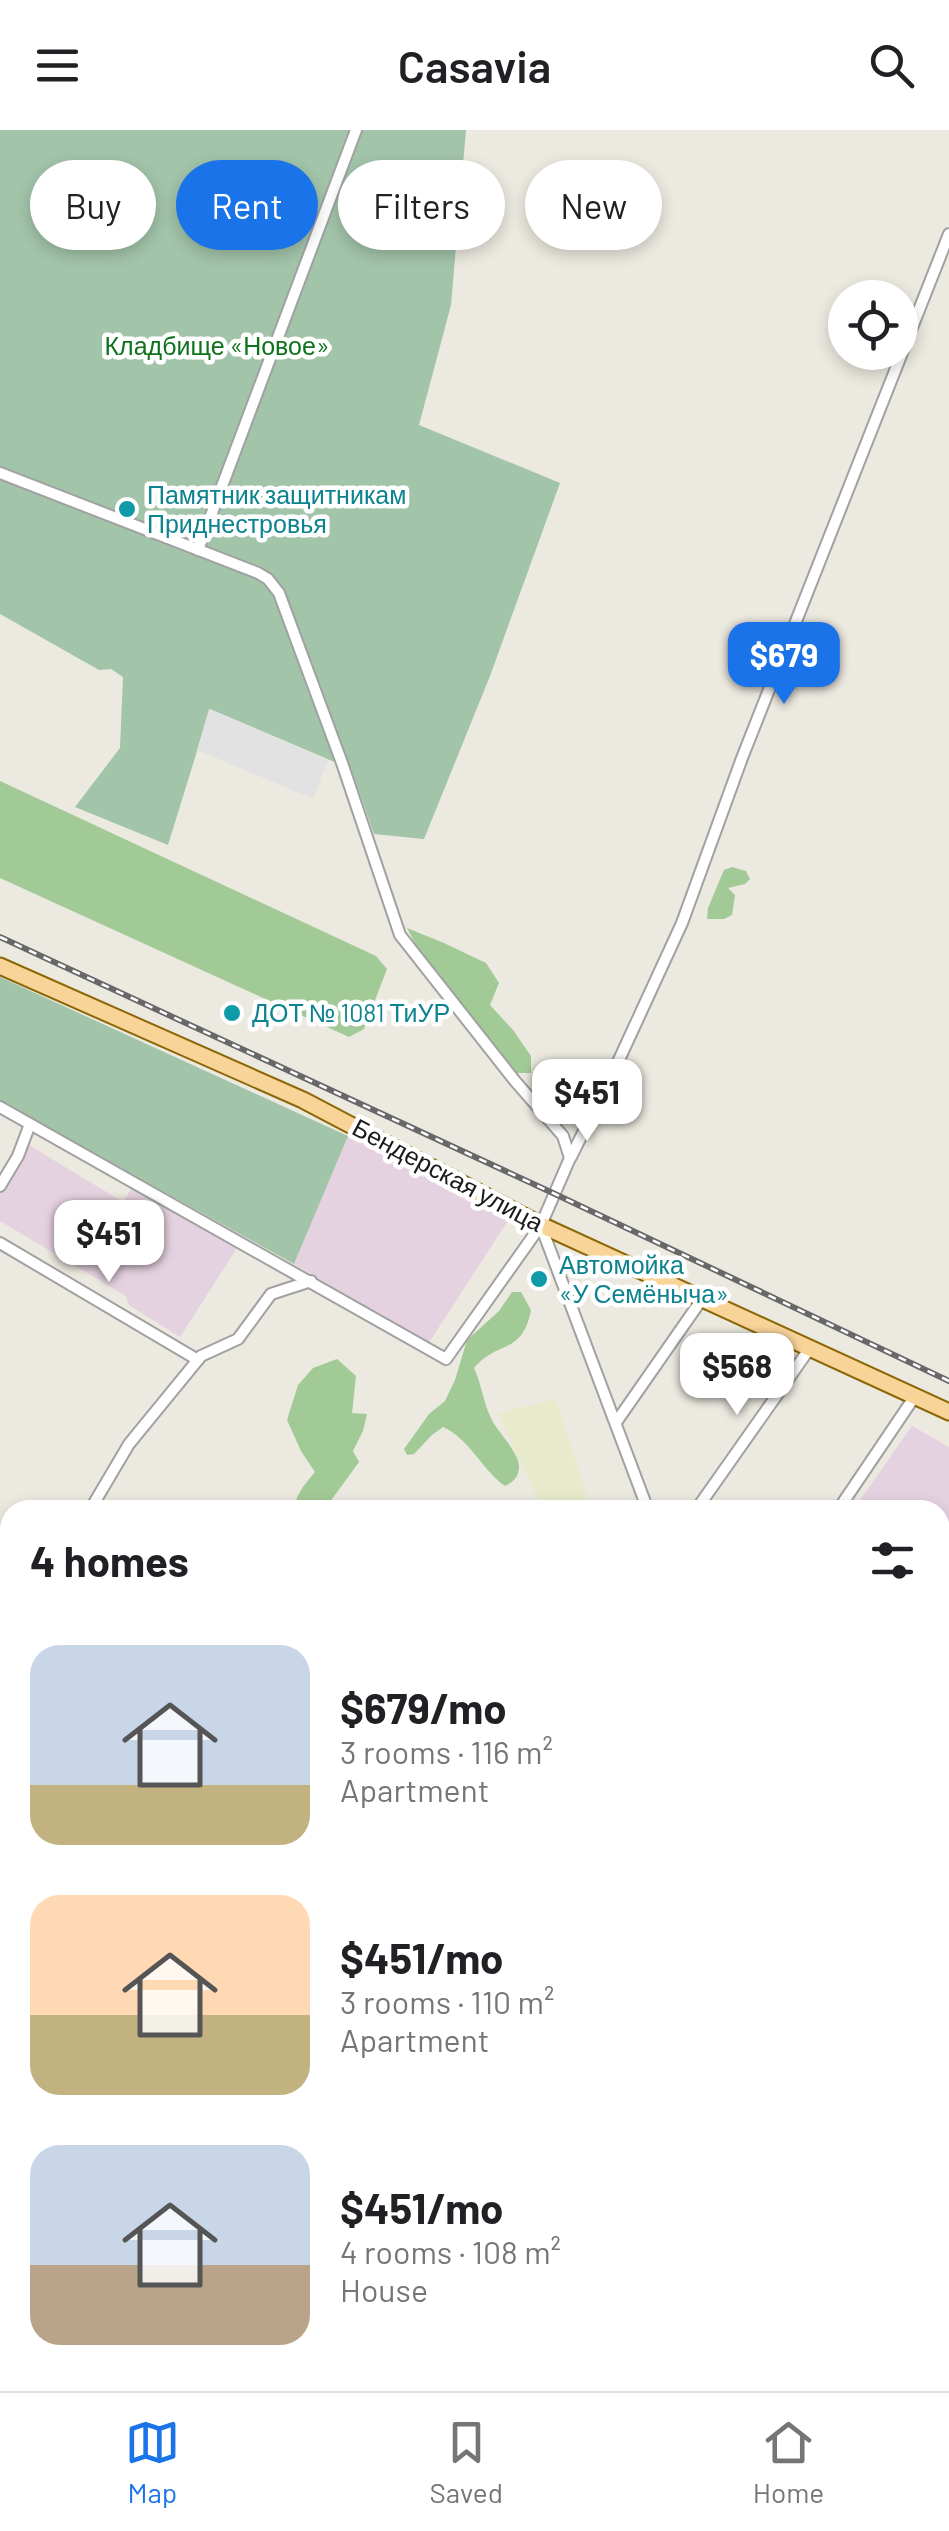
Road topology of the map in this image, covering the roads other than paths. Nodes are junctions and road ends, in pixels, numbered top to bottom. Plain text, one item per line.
1 (356, 130) edge
2 (949, 234) edge
3 (0, 474) edge
4 (198, 550) junction
5 (0, 966) edge
6 (0, 1107) edge
7 (30, 1124) junction
8 (570, 1158) junction
9 (0, 1186) edge
10 (541, 1224) junction
11 (0, 1242) edge
12 (310, 1280) junction
13 (702, 1299) junction
14 (810, 1348) junction
15 (198, 1360) junction
16 (915, 1396) junction
17 (949, 1412) edge
18 (616, 1421) junction
19 (96, 1500) edge
20 (644, 1500) edge
21 (703, 1500) edge
22 (845, 1500) edge

1 - 4 street
2 - 8 street
3 - 4 street
4 - 8 street
5 - 10 main road, Бендерская улица
6 - 7 street
7 - 9 street
7 - 12 street
8 - 10 street
10 - 12 street
10 - 13 main road, Бендерская улица
10 - 18 street
11 - 15 street
12 - 15 street
13 - 14 main road, Бендерская улица
13 - 18 street
14 - 16 main road, Бендерская улица
14 - 21 street
15 - 19 street
16 - 17 main road, Бендерская улица
16 - 22 street
18 - 20 street

